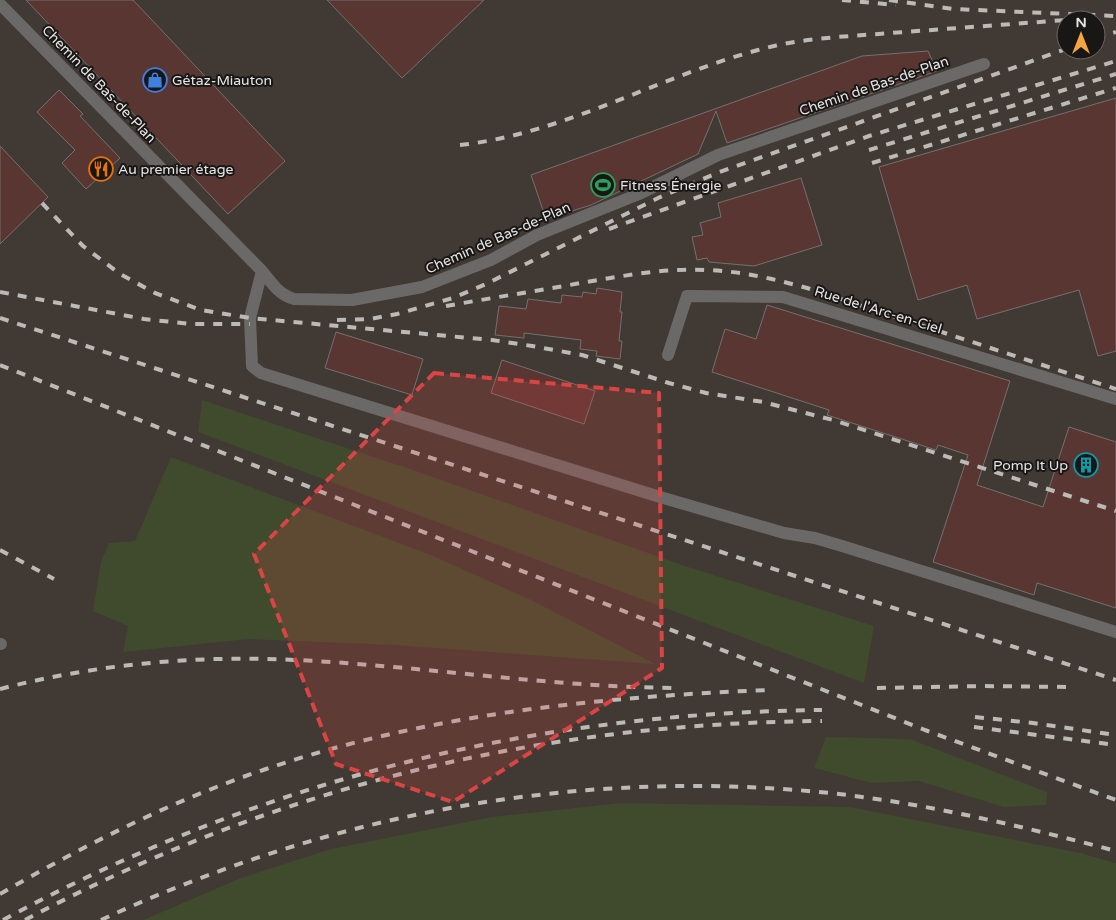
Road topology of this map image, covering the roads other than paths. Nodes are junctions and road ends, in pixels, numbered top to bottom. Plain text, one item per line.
1 (0, 4) edge
2 (984, 64) dead end
3 (262, 271) junction
4 (668, 355) dead end
5 (1116, 399) edge
6 (1116, 632) edge

1 - 3 street, Chemin de Bas-de-Plan
2 - 3 street, Chemin de Bas-de-Plan
3 - 6 street
4 - 5 street, Rue de l'Arc-en-Ciel

